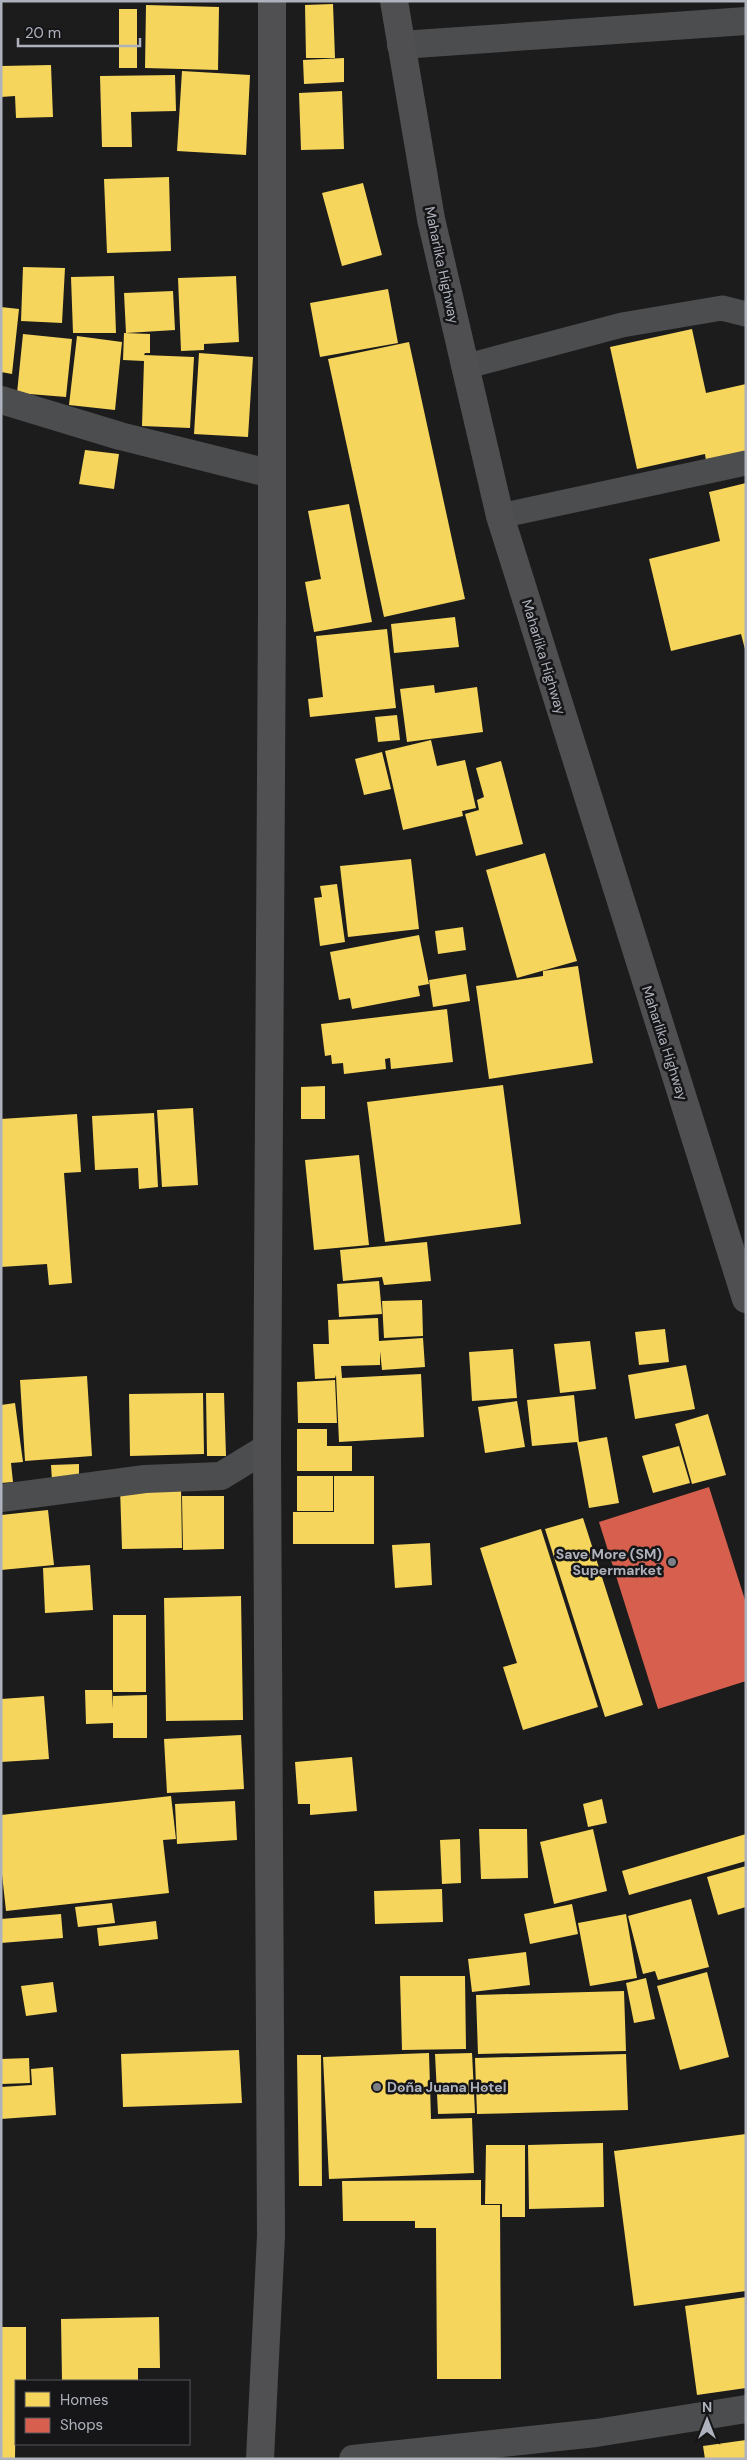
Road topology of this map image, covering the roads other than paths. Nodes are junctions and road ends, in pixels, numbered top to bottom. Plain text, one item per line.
1 (272, 1) edge
2 (394, 1) edge
3 (746, 21) edge
4 (401, 45) junction
5 (746, 314) edge
6 (464, 367) junction
7 (1, 400) edge
8 (746, 463) edge
9 (272, 474) junction
10 (500, 516) junction
11 (746, 1299) edge
12 (267, 1448) junction
13 (1, 1498) edge
14 (746, 2409) edge
15 (260, 2459) edge
16 (353, 2459) edge

1 - 9 street
2 - 4 main road, Maharlika Highway
3 - 4 street
4 - 6 main road, Maharlika Highway
5 - 6 lane
6 - 10 main road, Maharlika Highway
7 - 9 street
8 - 10 lane
9 - 12 street
10 - 11 main road, Maharlika Highway
12 - 13 street
12 - 15 street
14 - 16 street

